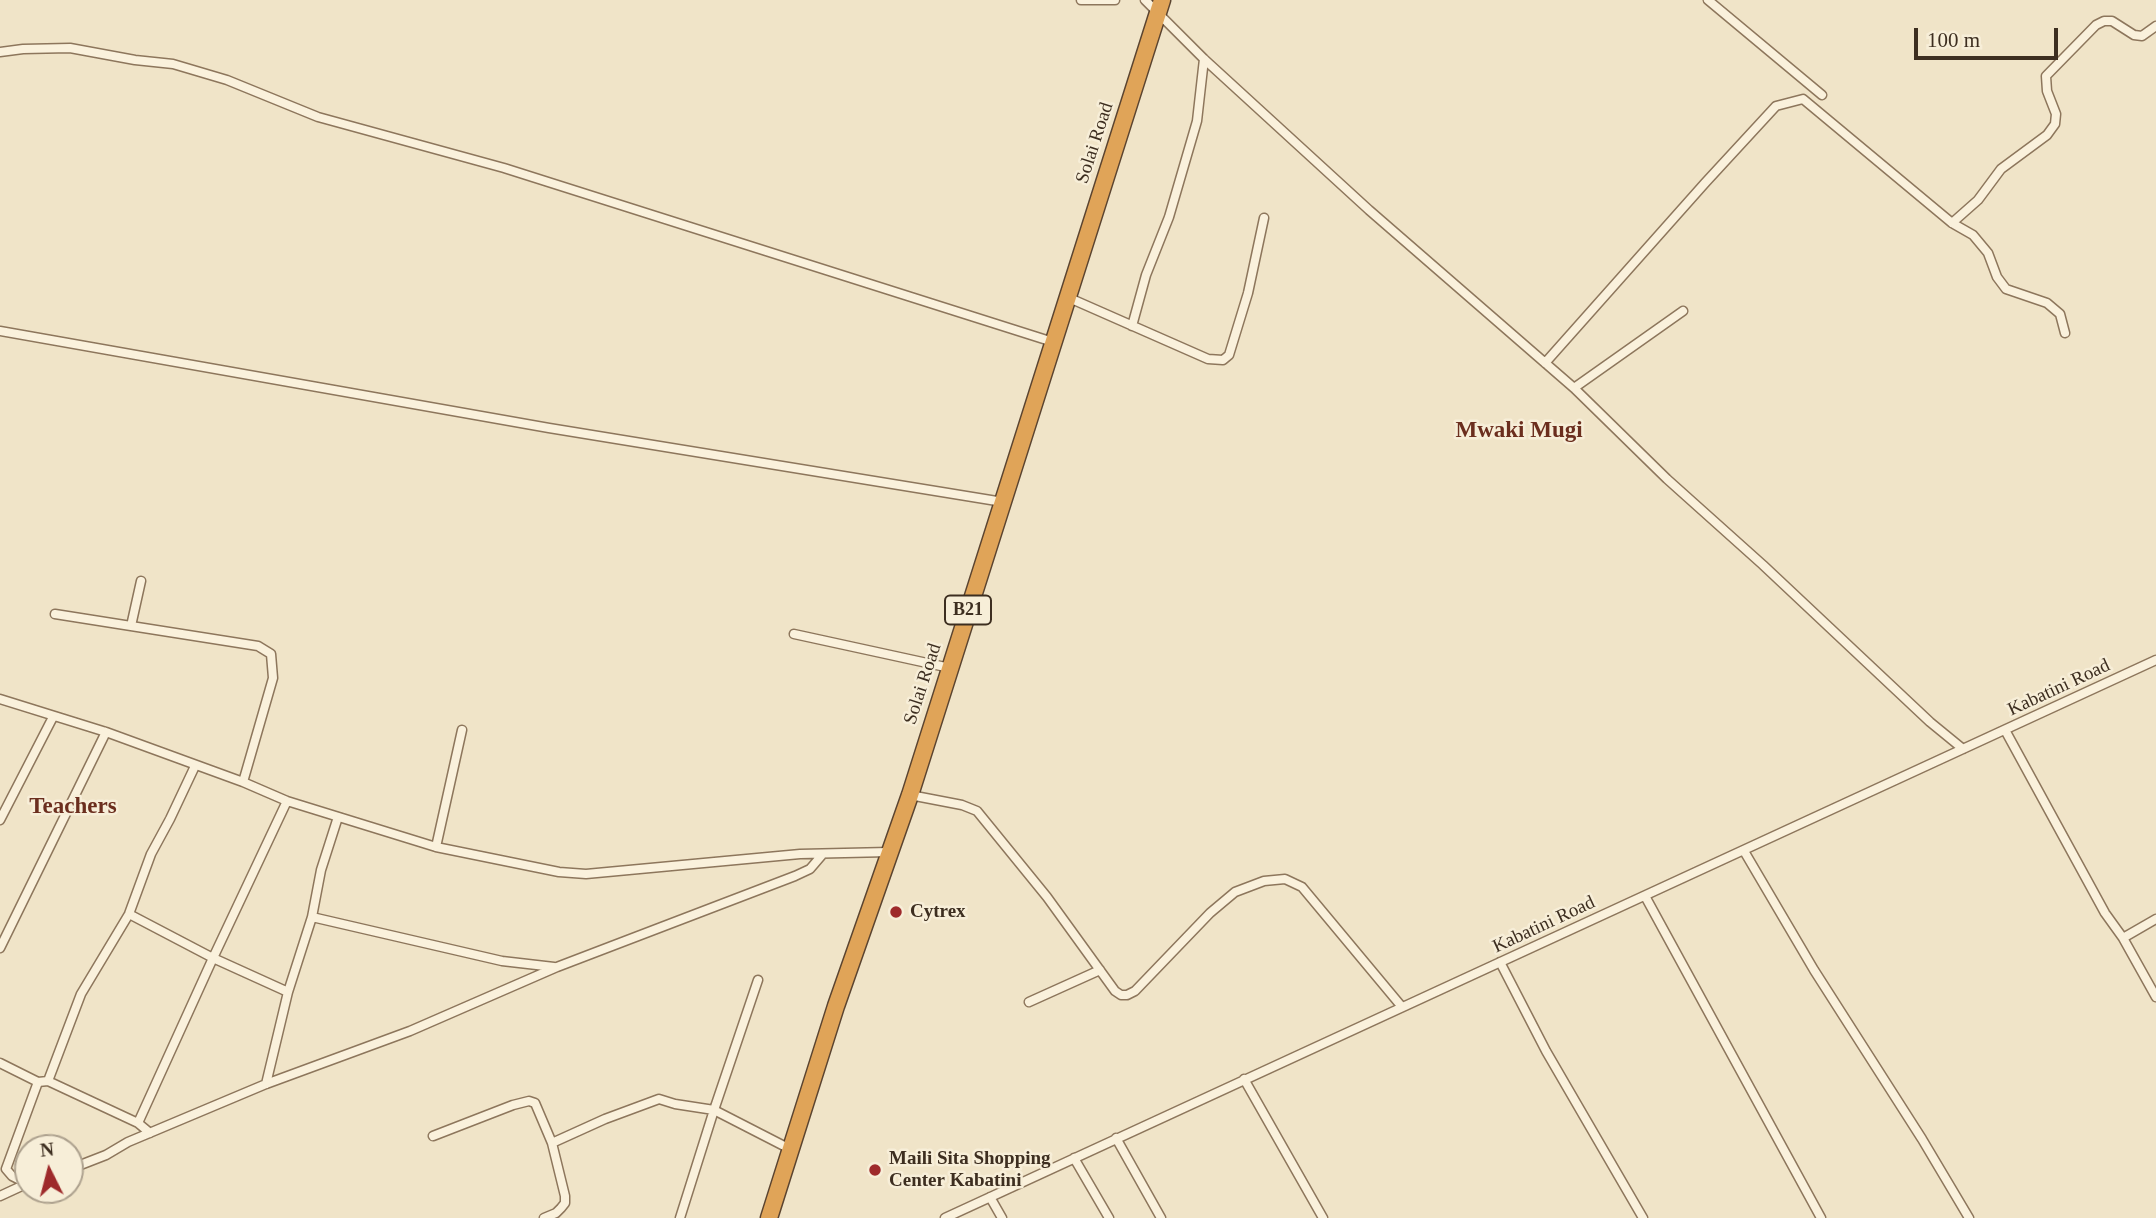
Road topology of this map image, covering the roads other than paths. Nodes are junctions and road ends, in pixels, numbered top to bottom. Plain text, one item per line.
1 (1081, 0) edge
2 (1115, 0) edge
3 (1145, 0) edge
4 (1708, 0) edge
5 (1160, 7) edge
6 (2156, 26) edge
7 (0, 52) edge
8 (1204, 60) junction
9 (1822, 95) dead end
10 (1264, 218) dead end
11 (1952, 223) junction
12 (1067, 297) junction
13 (1683, 311) dead end
14 (1132, 326) junction
15 (0, 331) edge
16 (2065, 333) dead end
17 (1053, 342) junction
18 (1545, 363) junction
19 (1574, 388) junction
20 (1003, 502) junction
21 (141, 581) dead end
22 (55, 614) dead end
23 (131, 626) junction
24 (794, 634) dead end
25 (2156, 660) edge
26 (950, 668) junction
27 (0, 699) edge
28 (52, 717) junction
29 (462, 730) dead end
30 (2005, 730) junction
31 (106, 732) junction
32 (1963, 749) junction
33 (195, 766) junction
34 (243, 782) junction
35 (910, 794) junction
36 (287, 801) junction
37 (338, 817) junction
38 (0, 820) edge
39 (436, 847) junction
40 (1744, 851) junction
41 (889, 852) junction
42 (822, 855) junction
43 (1645, 896) junction
44 (129, 914) junction
45 (312, 917) junction
46 (2156, 919) edge
47 (2123, 938) junction
48 (0, 948) edge
49 (213, 958) junction
50 (1500, 962) junction
51 (557, 967) junction
52 (1100, 970) junction
53 (758, 981) dead end
54 (288, 992) junction
55 (2156, 997) edge
56 (1029, 1002) dead end
57 (1402, 1007) junction
58 (0, 1063) edge
59 (1244, 1079) junction
60 (48, 1081) junction
61 (38, 1082) junction
62 (266, 1084) junction
63 (714, 1110) junction
64 (138, 1122) junction
65 (150, 1133) junction
66 (19, 1134) edge
67 (433, 1136) dead end
68 (1116, 1138) junction
69 (552, 1143) junction
70 (14, 1147) edge
71 (790, 1149) junction
72 (1074, 1158) junction
73 (84, 1164) edge
74 (14, 1177) edge
75 (990, 1197) junction
76 (544, 1218) edge
77 (680, 1218) edge
78 (769, 1218) edge
79 (945, 1218) edge
80 (1002, 1218) edge
81 (1110, 1218) edge
82 (1161, 1218) edge
83 (1323, 1218) edge
84 (1643, 1218) edge
85 (1821, 1218) edge
86 (1969, 1218) edge

1 - 2 street
3 - 5 street
4 - 9 street
5 - 8 street
5 - 12 highway, Solai Road / B21
6 - 11 street
7 - 17 street
8 - 14 street
8 - 18 street
10 - 14 street
11 - 16 street
11 - 18 street
12 - 14 street
12 - 17 highway, Solai Road / B21
13 - 19 street
15 - 20 street
17 - 20 highway, Solai Road / B21
18 - 19 street
19 - 32 street
20 - 26 highway, Solai Road / B21
21 - 23 street
22 - 23 street
23 - 34 street
24 - 26 street
25 - 30 street, Kabatini Road
26 - 35 highway, Solai Road / B21
27 - 28 street
28 - 31 street
28 - 38 street
29 - 39 street
30 - 32 street, Kabatini Road
30 - 47 street
31 - 33 street
31 - 48 street
32 - 40 street, Kabatini Road
33 - 34 street
33 - 44 street
34 - 36 street
35 - 41 highway, Solai Road / B21
35 - 52 street
36 - 37 street
36 - 49 street
37 - 39 street
37 - 45 street
39 - 42 street
40 - 43 street, Kabatini Road
40 - 86 street
41 - 42 street
41 - 71 highway, Solai Road / B21
42 - 51 street
43 - 50 street, Kabatini Road
43 - 85 street
44 - 49 street
44 - 60 street
45 - 51 street
45 - 54 street
46 - 47 street
47 - 55 street
49 - 54 street
49 - 64 street
50 - 57 street, Kabatini Road
50 - 84 street
51 - 62 street
52 - 56 street
52 - 57 street
53 - 63 street
54 - 62 street
57 - 59 street, Kabatini Road
58 - 61 street
59 - 68 street, Kabatini Road
59 - 83 street
60 - 61 street
60 - 64 street
61 - 66 street
62 - 65 street
63 - 69 street
63 - 71 street
63 - 77 street
64 - 65 street
65 - 73 street
67 - 69 street
68 - 72 street, Kabatini Road
68 - 82 street
69 - 76 street
70 - 74 street
71 - 78 highway, Solai Road / B21
72 - 75 street, Kabatini Road
72 - 81 street
75 - 79 street, Kabatini Road
75 - 80 street

